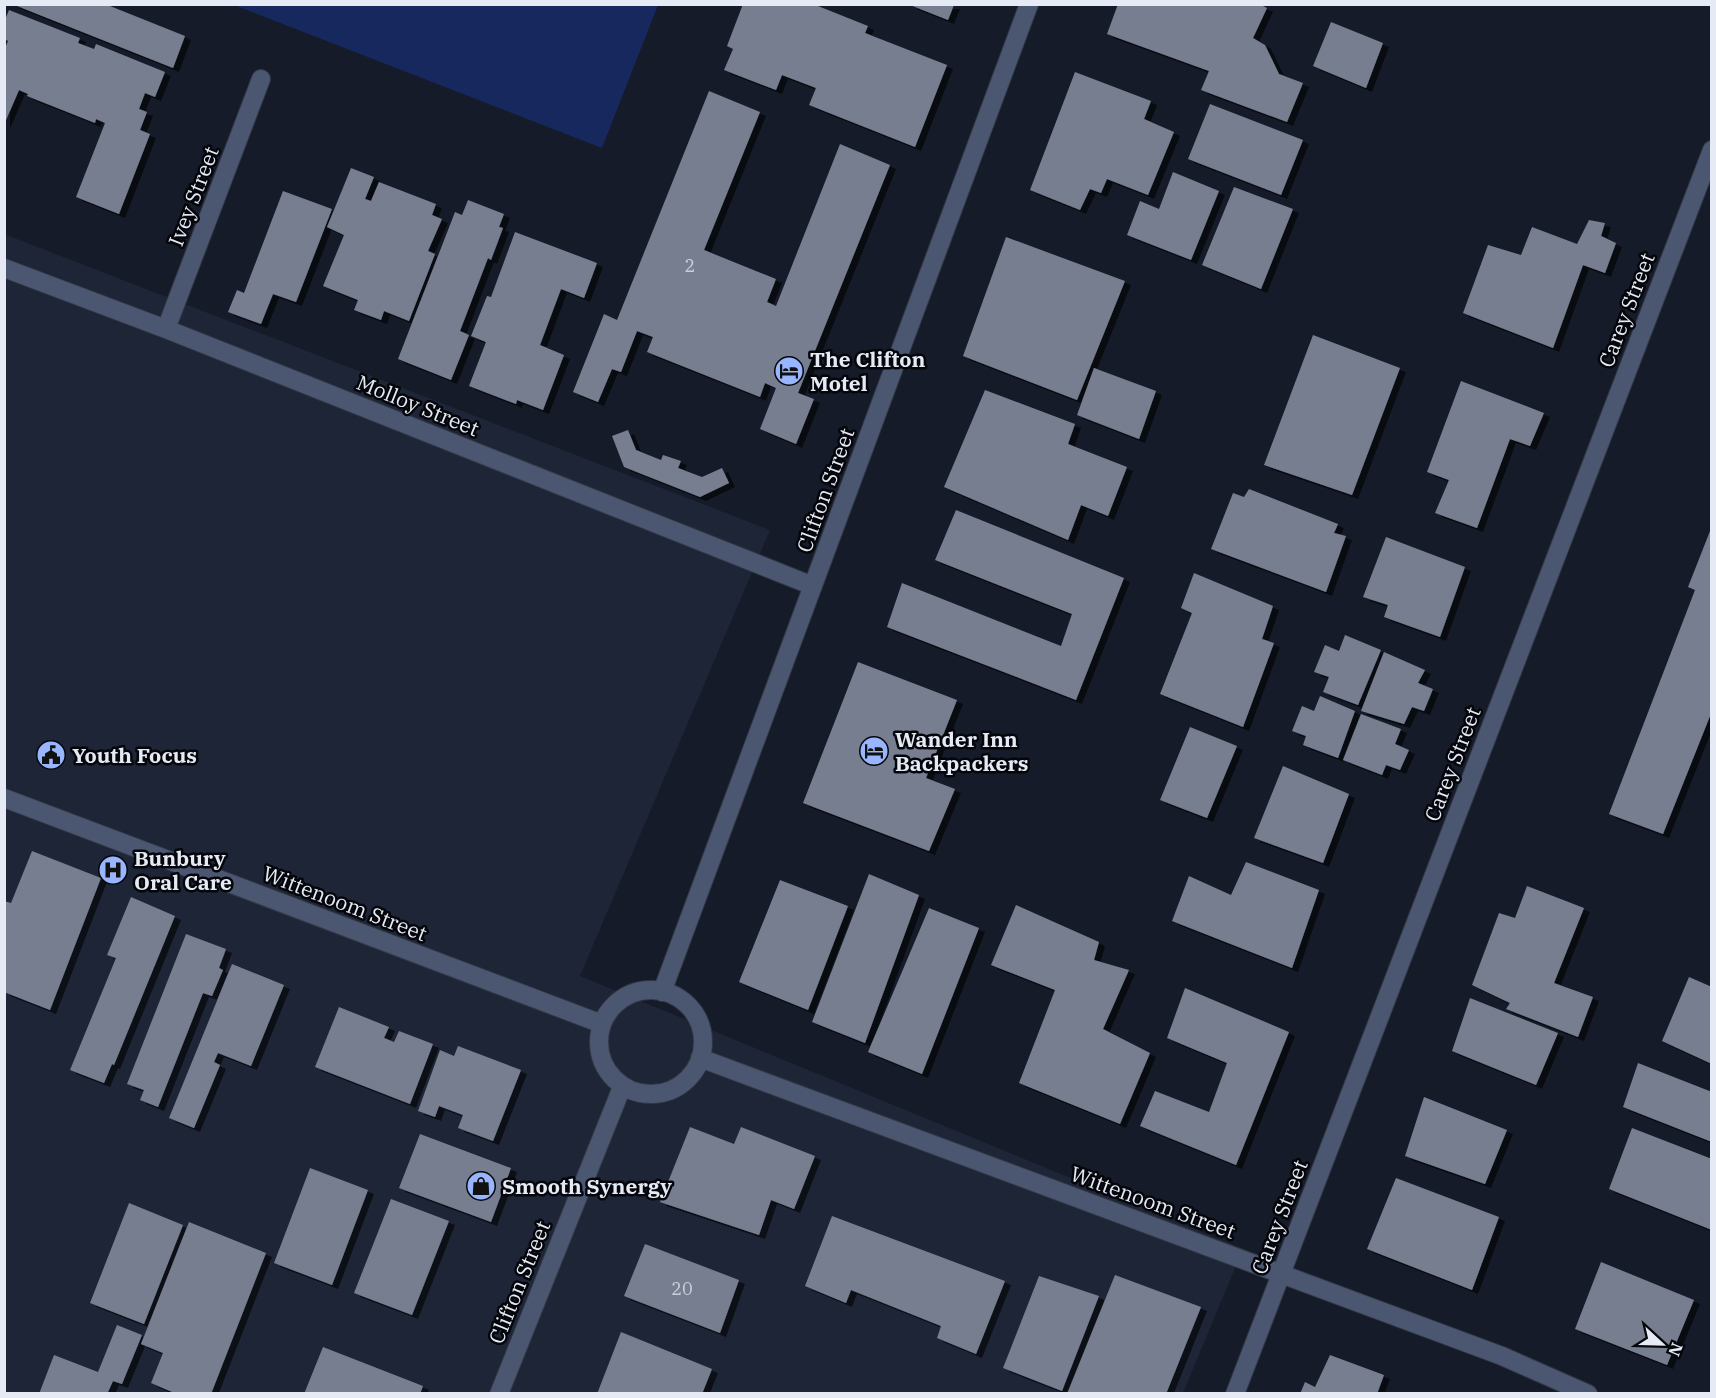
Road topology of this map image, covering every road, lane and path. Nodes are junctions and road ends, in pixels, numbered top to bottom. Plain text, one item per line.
1 (1029, 4) edge
2 (261, 79) dead end
3 (1712, 150) edge
4 (4, 268) edge
5 (166, 329) junction
6 (813, 586) junction
7 (4, 798) edge
8 (662, 992) junction
9 (602, 1024) junction
10 (700, 1058) junction
11 (622, 1087) junction
12 (1281, 1274) junction
13 (499, 1394) edge
14 (1235, 1394) edge
15 (1588, 1394) edge

1 - 6 street, Clifton Street
2 - 5 street, Ivey Street
3 - 12 street, Carey Street
4 - 5 street, Molloy Street
5 - 6 street, Molloy Street
6 - 8 street, Clifton Street
7 - 9 street, Wittenoom Street
8 - 9 street
8 - 10 street
9 - 11 street
10 - 11 street
10 - 12 street, Wittenoom Street
11 - 13 street, Clifton Street
12 - 14 street, Carey Street
12 - 15 street, Wittenoom Street

